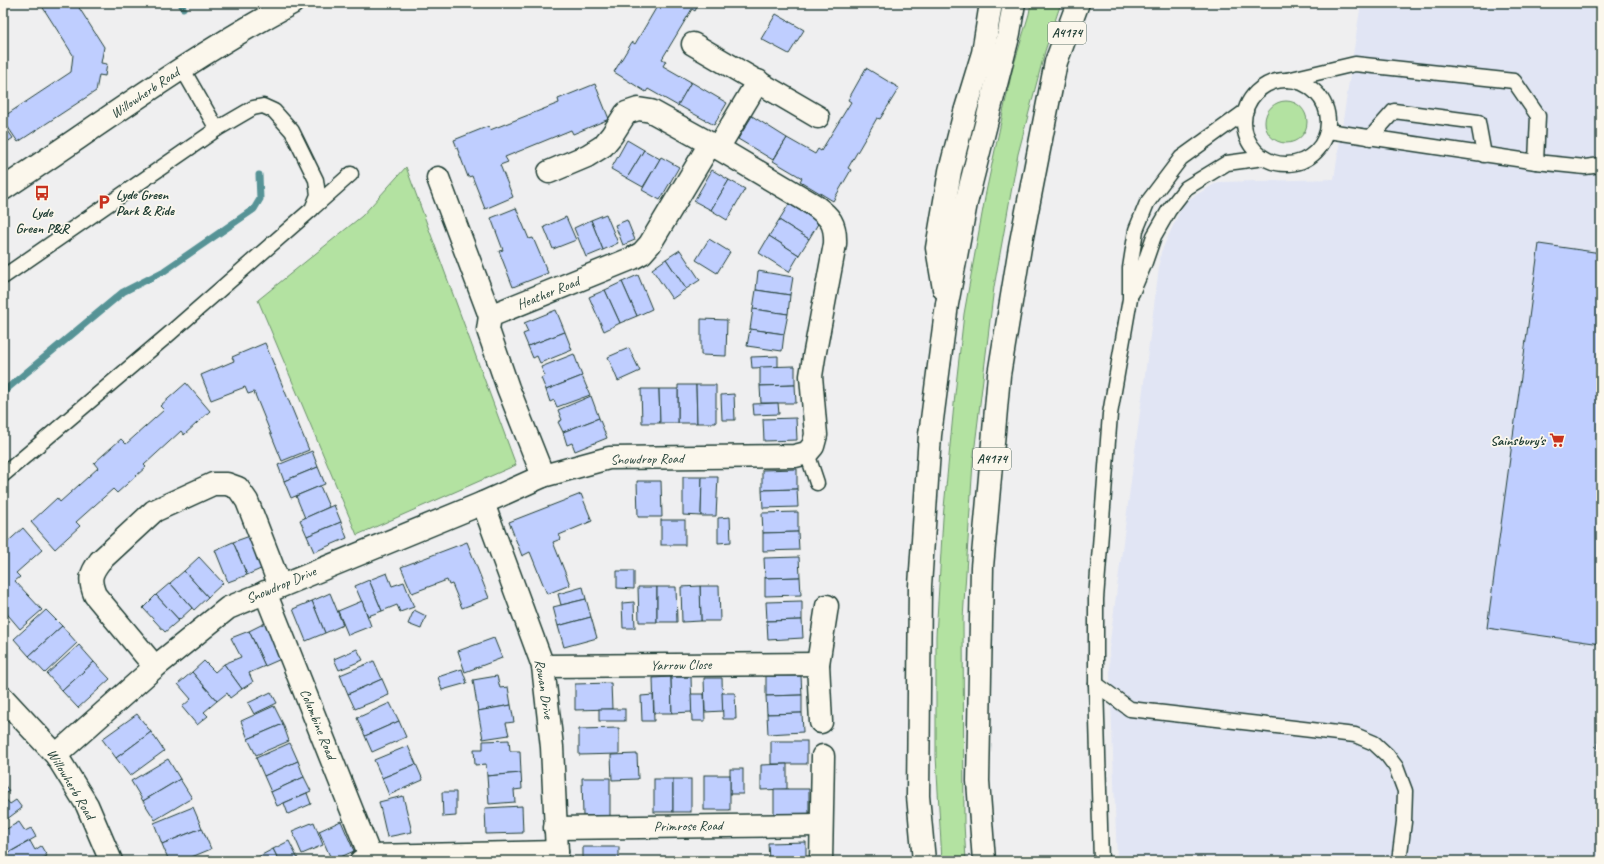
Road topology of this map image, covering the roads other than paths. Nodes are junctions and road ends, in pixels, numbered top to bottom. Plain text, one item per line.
1 (292, 3) edge
2 (990, 3) edge
3 (1014, 3) edge
4 (1078, 3) edge
5 (693, 44) dead end
6 (182, 68) junction
7 (1287, 80) junction
8 (758, 81) junction
9 (1246, 111) junction
10 (818, 117) dead end
11 (216, 129) junction
12 (1328, 131) junction
13 (1370, 138) junction
14 (714, 146) junction
15 (1484, 155) junction
16 (1264, 158) junction
17 (1536, 162) junction
18 (1601, 165) edge
19 (549, 172) dead end
20 (351, 174) dead end
21 (438, 178) dead end
22 (3, 189) edge
23 (312, 209) junction
24 (3, 277) edge
25 (1130, 299) junction
26 (947, 304) junction
27 (490, 316) junction
28 (807, 453) junction
29 (3, 475) edge
30 (543, 476) junction
31 (817, 483) dead end
32 (483, 503) junction
33 (272, 589) junction
34 (827, 606) dead end
35 (818, 664) junction
36 (543, 666) junction
37 (155, 667) junction
38 (1096, 684) junction
39 (3, 698) edge
40 (820, 722) dead end
41 (56, 755) junction
42 (823, 756) dead end
43 (820, 825) junction
44 (555, 828) junction
45 (556, 856) edge
46 (366, 859) edge
47 (111, 861) edge
48 (821, 861) edge
49 (924, 861) edge
50 (984, 861) edge
51 (1101, 861) edge
52 (1399, 861) edge

1 - 6 main road, Willowherb Road
2 - 26 main road
3 - 26 main road
4 - 50 main road, A4174
5 - 8 main road
6 - 11 lane
6 - 22 main road, Willowherb Road
7 - 9 lane
7 - 12 lane
7 - 17 lane
8 - 10 main road
8 - 14 main road, Heather Road
9 - 16 lane
9 - 25 lane
11 - 23 lane
11 - 24 lane
12 - 13 lane
12 - 16 lane
13 - 15 lane
13 - 15 lane
14 - 19 main road
14 - 27 main road, Heather Road
14 - 28 main road
15 - 17 lane
16 - 25 lane
17 - 18 lane
20 - 23 lane
21 - 27 main road
23 - 29 lane
25 - 38 lane
26 - 49 main road
27 - 30 main road
28 - 30 main road, Snowdrop Road
28 - 31 lane
30 - 32 main road, Snowdrop Drive
32 - 33 main road, Snowdrop Drive
32 - 36 main road, Rowan Drive
33 - 37 main road, Snowdrop Drive
33 - 37 main road, Columbine Road
33 - 46 main road, Columbine Road
34 - 35 main road
35 - 36 main road, Yarrow Close
35 - 40 main road
36 - 44 main road, Rowan Drive
37 - 41 main road, Snowdrop Drive
38 - 51 lane
38 - 52 lane
39 - 41 main road, Willowherb Road
41 - 47 main road, Willowherb Road
42 - 43 main road
43 - 44 main road, Primrose Road
43 - 48 main road
44 - 45 main road, Rowan Drive
45 - 46 main road

